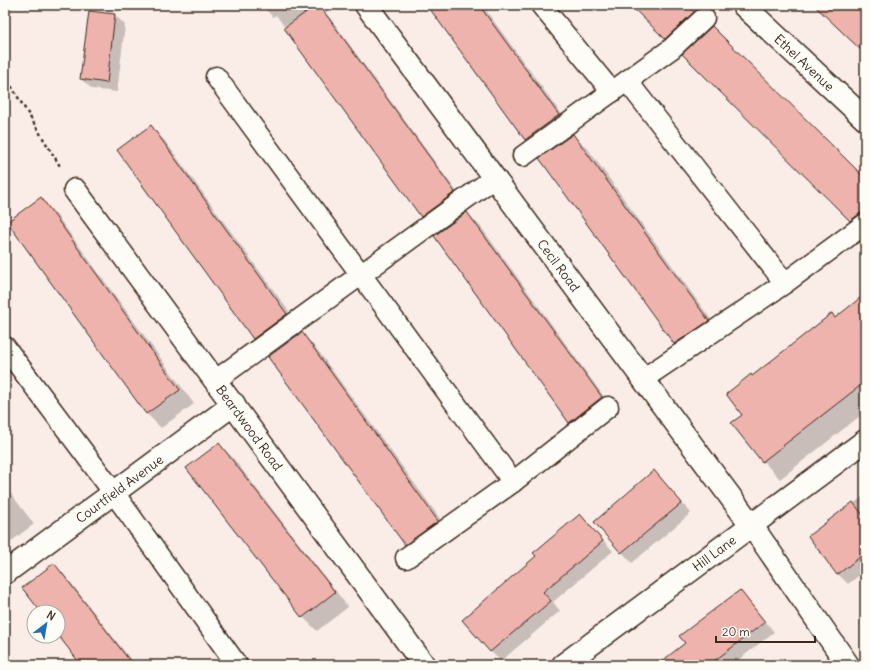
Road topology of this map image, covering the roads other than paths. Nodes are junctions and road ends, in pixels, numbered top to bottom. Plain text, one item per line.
1 (366, 5) edge
2 (541, 5) edge
3 (743, 5) edge
4 (704, 18) dead end
5 (216, 77) dead end
6 (620, 86) junction
7 (865, 119) edge
8 (523, 156) dead end
9 (494, 178) junction
10 (76, 190) road end
11 (865, 224) edge
12 (361, 274) junction
13 (785, 283) junction
14 (5, 347) edge
15 (216, 380) junction
16 (643, 380) junction
17 (234, 404) junction
18 (608, 407) dead end
19 (865, 441) edge
20 (513, 482) junction
21 (114, 493) junction
22 (752, 526) junction
23 (406, 558) dead end
24 (5, 574) edge
25 (237, 665) edge
26 (424, 665) edge
27 (563, 665) edge
28 (848, 665) edge

1 - 9 street, Cecil Road
2 - 6 lane
3 - 7 street, Ethel Avenue
4 - 6 lane
5 - 12 lane
6 - 8 lane
6 - 13 lane
9 - 12 lane
9 - 16 street, Cecil Road
10 - 15 street, Beardwood Road
11 - 13 lane
12 - 15 lane
12 - 20 lane
13 - 16 lane
14 - 21 lane
15 - 17 street, Beardwood Road
16 - 22 street, Cecil Road
17 - 21 street, Courtfield Avenue
17 - 26 street, Beardwood Road
18 - 20 lane
19 - 22 street, Hill Lane
20 - 23 lane
21 - 24 street, Courtfield Avenue
21 - 25 lane
22 - 27 street, Hill Lane
22 - 28 street, Cecil Road

